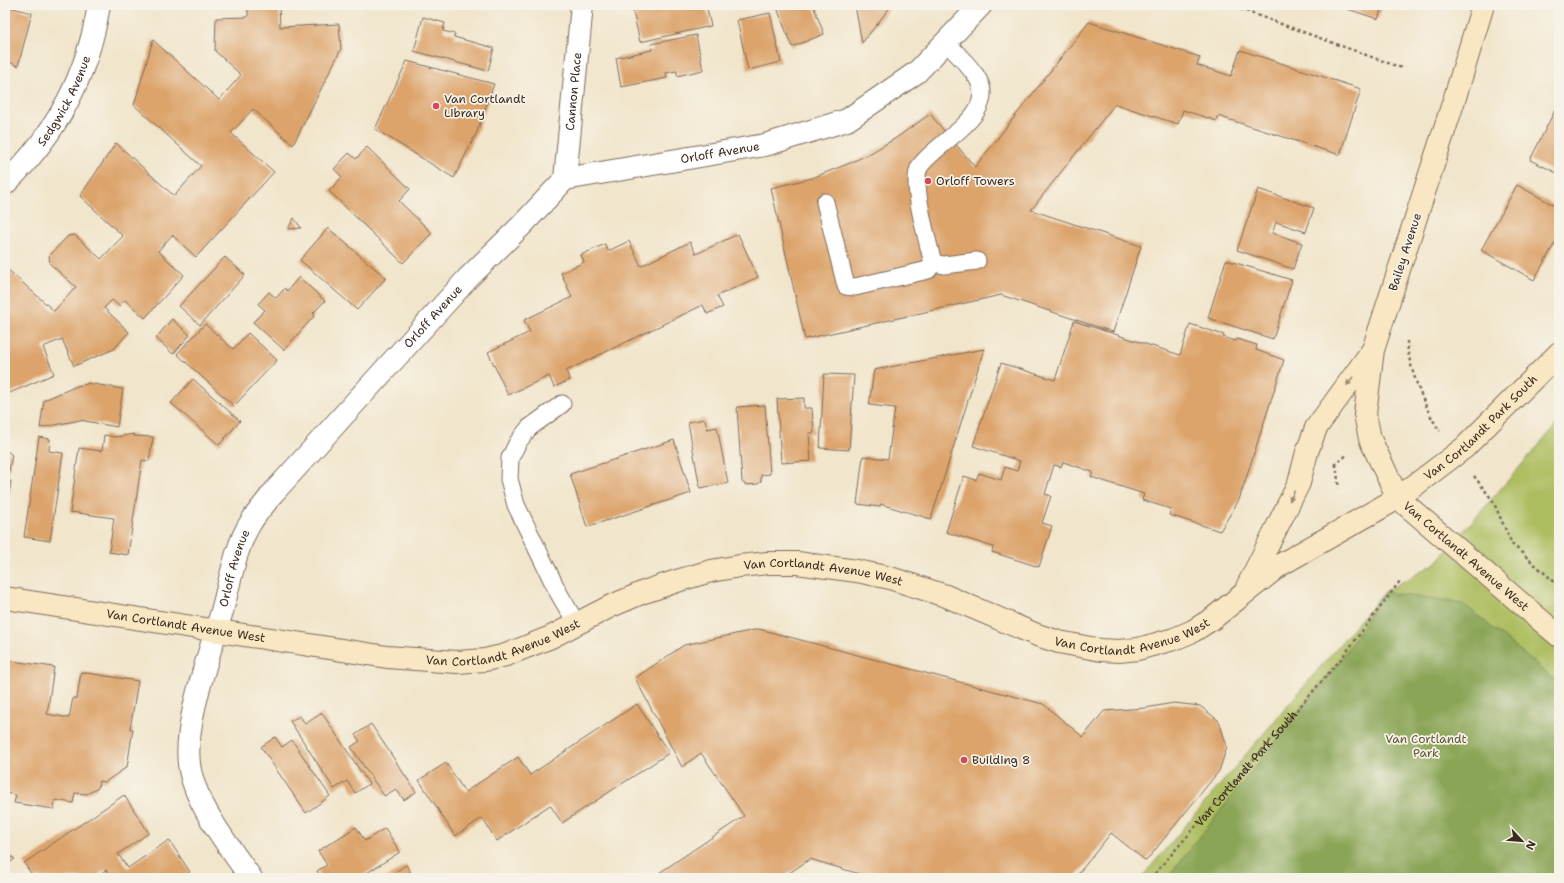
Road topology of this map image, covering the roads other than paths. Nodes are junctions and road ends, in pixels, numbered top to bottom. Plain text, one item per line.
1 (99, 5) edge
2 (582, 5) edge
3 (981, 5) edge
4 (1483, 5) edge
5 (946, 42) junction
6 (565, 179) junction
7 (5, 184) edge
8 (825, 202) dead end
9 (977, 261) dead end
10 (933, 263) junction
11 (1372, 350) junction
12 (1559, 353) edge
13 (562, 404) dead end
14 (1398, 498) junction
15 (1243, 594) junction
16 (5, 598) edge
17 (576, 623) junction
18 (216, 630) junction
19 (1559, 636) edge
20 (251, 878) edge

1 - 7 street, Sedgwick Avenue
2 - 6 street, Cannon Place
3 - 5 street, Orloff Avenue
4 - 11 main road, Bailey Avenue
5 - 6 street, Orloff Avenue
5 - 10 lane
6 - 18 street, Orloff Avenue
8 - 10 lane
9 - 10 lane
11 - 14 main road, Bailey Avenue
11 -> 15 main road
12 - 14 main road, Van Cortlandt Park South
13 - 17 lane
14 - 15 main road, Van Cortlandt Avenue West
14 - 19 main road, Van Cortlandt Avenue West
15 - 17 main road, Van Cortlandt Avenue West
16 - 18 main road, Van Cortlandt Avenue West
17 - 18 main road, Van Cortlandt Avenue West
18 - 20 street, Orloff Avenue

